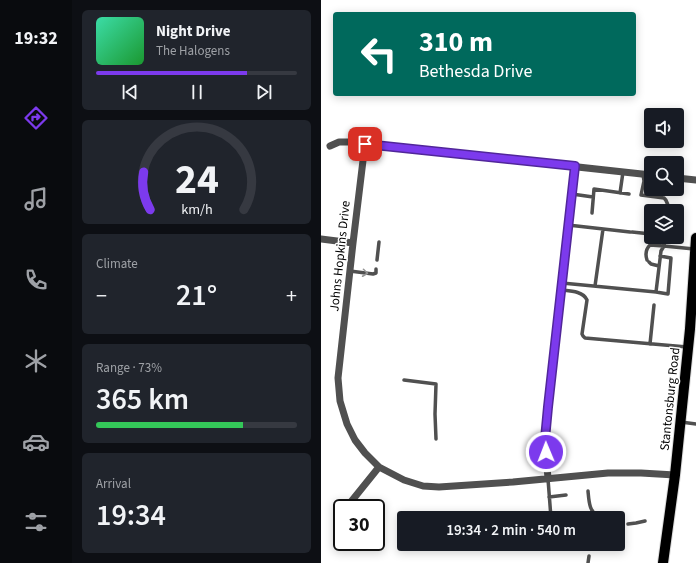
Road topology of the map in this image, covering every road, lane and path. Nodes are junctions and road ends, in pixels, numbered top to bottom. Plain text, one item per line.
1 (365, 144) junction
2 (330, 146) dead end
3 (575, 166) junction
4 (623, 172) junction
5 (643, 174) joint
6 (684, 179) edge
7 (696, 180) edge
8 (620, 193) junction
9 (572, 194) junction
10 (629, 194) dead end
11 (637, 194) dead end
12 (641, 195) junction
13 (593, 197) junction
14 (668, 204) edge
15 (592, 212) dead end
16 (568, 225) junction
17 (603, 229) junction
18 (644, 233) edge
19 (696, 238) edge
20 (321, 239) edge
21 (379, 242) dead end
22 (353, 243) junction
23 (664, 246) junction
24 (695, 249) edge
25 (660, 256) junction
26 (377, 260) dead end
27 (659, 266) junction
28 (376, 269) dead end
29 (350, 271) junction
30 (561, 286) junction
31 (595, 286) junction
32 (656, 292) junction
33 (653, 305) dead end
34 (650, 344) junction
35 (689, 347) junction
36 (404, 380) dead end
37 (681, 422) junction
38 (696, 424) edge
39 (436, 439) dead end
40 (379, 467) junction
41 (675, 475) junction
42 (548, 479) junction
43 (588, 491) dead end
44 (565, 496) dead end
45 (549, 497) junction
46 (353, 499) edge
47 (550, 511) edge
48 (592, 511) edge
49 (645, 521) dead end
50 (627, 524) dead end
51 (589, 556) dead end
52 (588, 563) edge
53 (663, 563) edge

1 - 2 street
1 - 3 street
1 - 22 street, Johns Hopkins Drive
3 - 4 street
3 - 9 street
4 - 5 street
4 - 8 lane
5 - 12 lane
6 - 7 street
8 - 10 lane
8 - 13 lane
9 - 13 lane
9 - 16 street
11 - 12 lane
12 - 14 lane
13 - 15 lane
16 - 17 lane
16 - 30 street
17 - 18 lane
17 - 31 lane
19 - 24 main road, Stantonsburg Road
20 - 22 street
21 - 26 lane
22 - 29 street, Johns Hopkins Drive
23 - 24 lane
23 - 25 lane
23 - 27 lane
24 - 35 main road, Stantonsburg Road
25 - 27 lane
25 - 32 lane
27 - 32 lane
29 -> 28 lane
29 - 40 street, Johns Hopkins Drive
30 - 31 lane
30 - 34 lane
30 - 42 street
31 - 32 lane
33 - 34 lane
34 - 35 lane
35 - 37 main road, Stantonsburg Road
36 - 39 lane
37 - 38 lane
37 - 41 main road, Stantonsburg Road
40 - 42 street, Johns Hopkins Drive
40 - 46 street
41 - 42 street, Johns Hopkins Drive
41 - 53 main road, Stantonsburg Road
42 - 45 lane
43 - 48 lane
44 - 45 lane
45 - 47 lane
49 - 50 lane
51 - 52 lane

